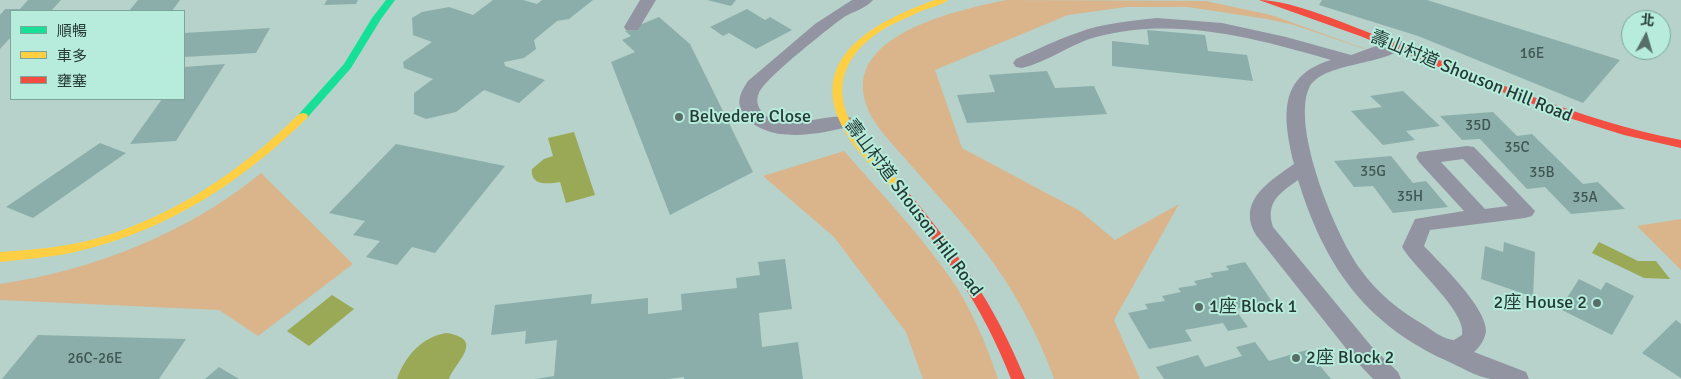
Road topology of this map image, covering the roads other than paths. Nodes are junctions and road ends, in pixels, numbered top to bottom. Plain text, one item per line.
1 (391, 0) edge
2 (648, 0) edge
3 (865, 0) edge
4 (944, 0) edge
5 (1263, 0) edge
6 (632, 27) dead end
7 (1396, 45) junction
8 (1351, 61) junction
9 (1022, 63) dead end
10 (845, 122) junction
11 (1681, 144) edge
12 (1304, 166) junction
13 (1481, 217) dead end
14 (0, 257) edge
15 (1449, 351) junction
16 (1018, 379) edge
17 (1389, 379) edge
18 (1517, 379) edge

1 - 14 street
2 - 6 lane
3 - 10 lane
4 - 10 street, 壽山村道 Shouson Hill Road
5 - 7 street, 壽山村道 Shouson Hill Road
7 - 8 lane
7 - 11 street, 壽山村道 Shouson Hill Road
8 - 9 lane
8 - 12 lane
10 - 16 street, 壽山村道 Shouson Hill Road
12 - 15 lane
12 - 17 lane
13 - 15 lane
15 - 18 lane

